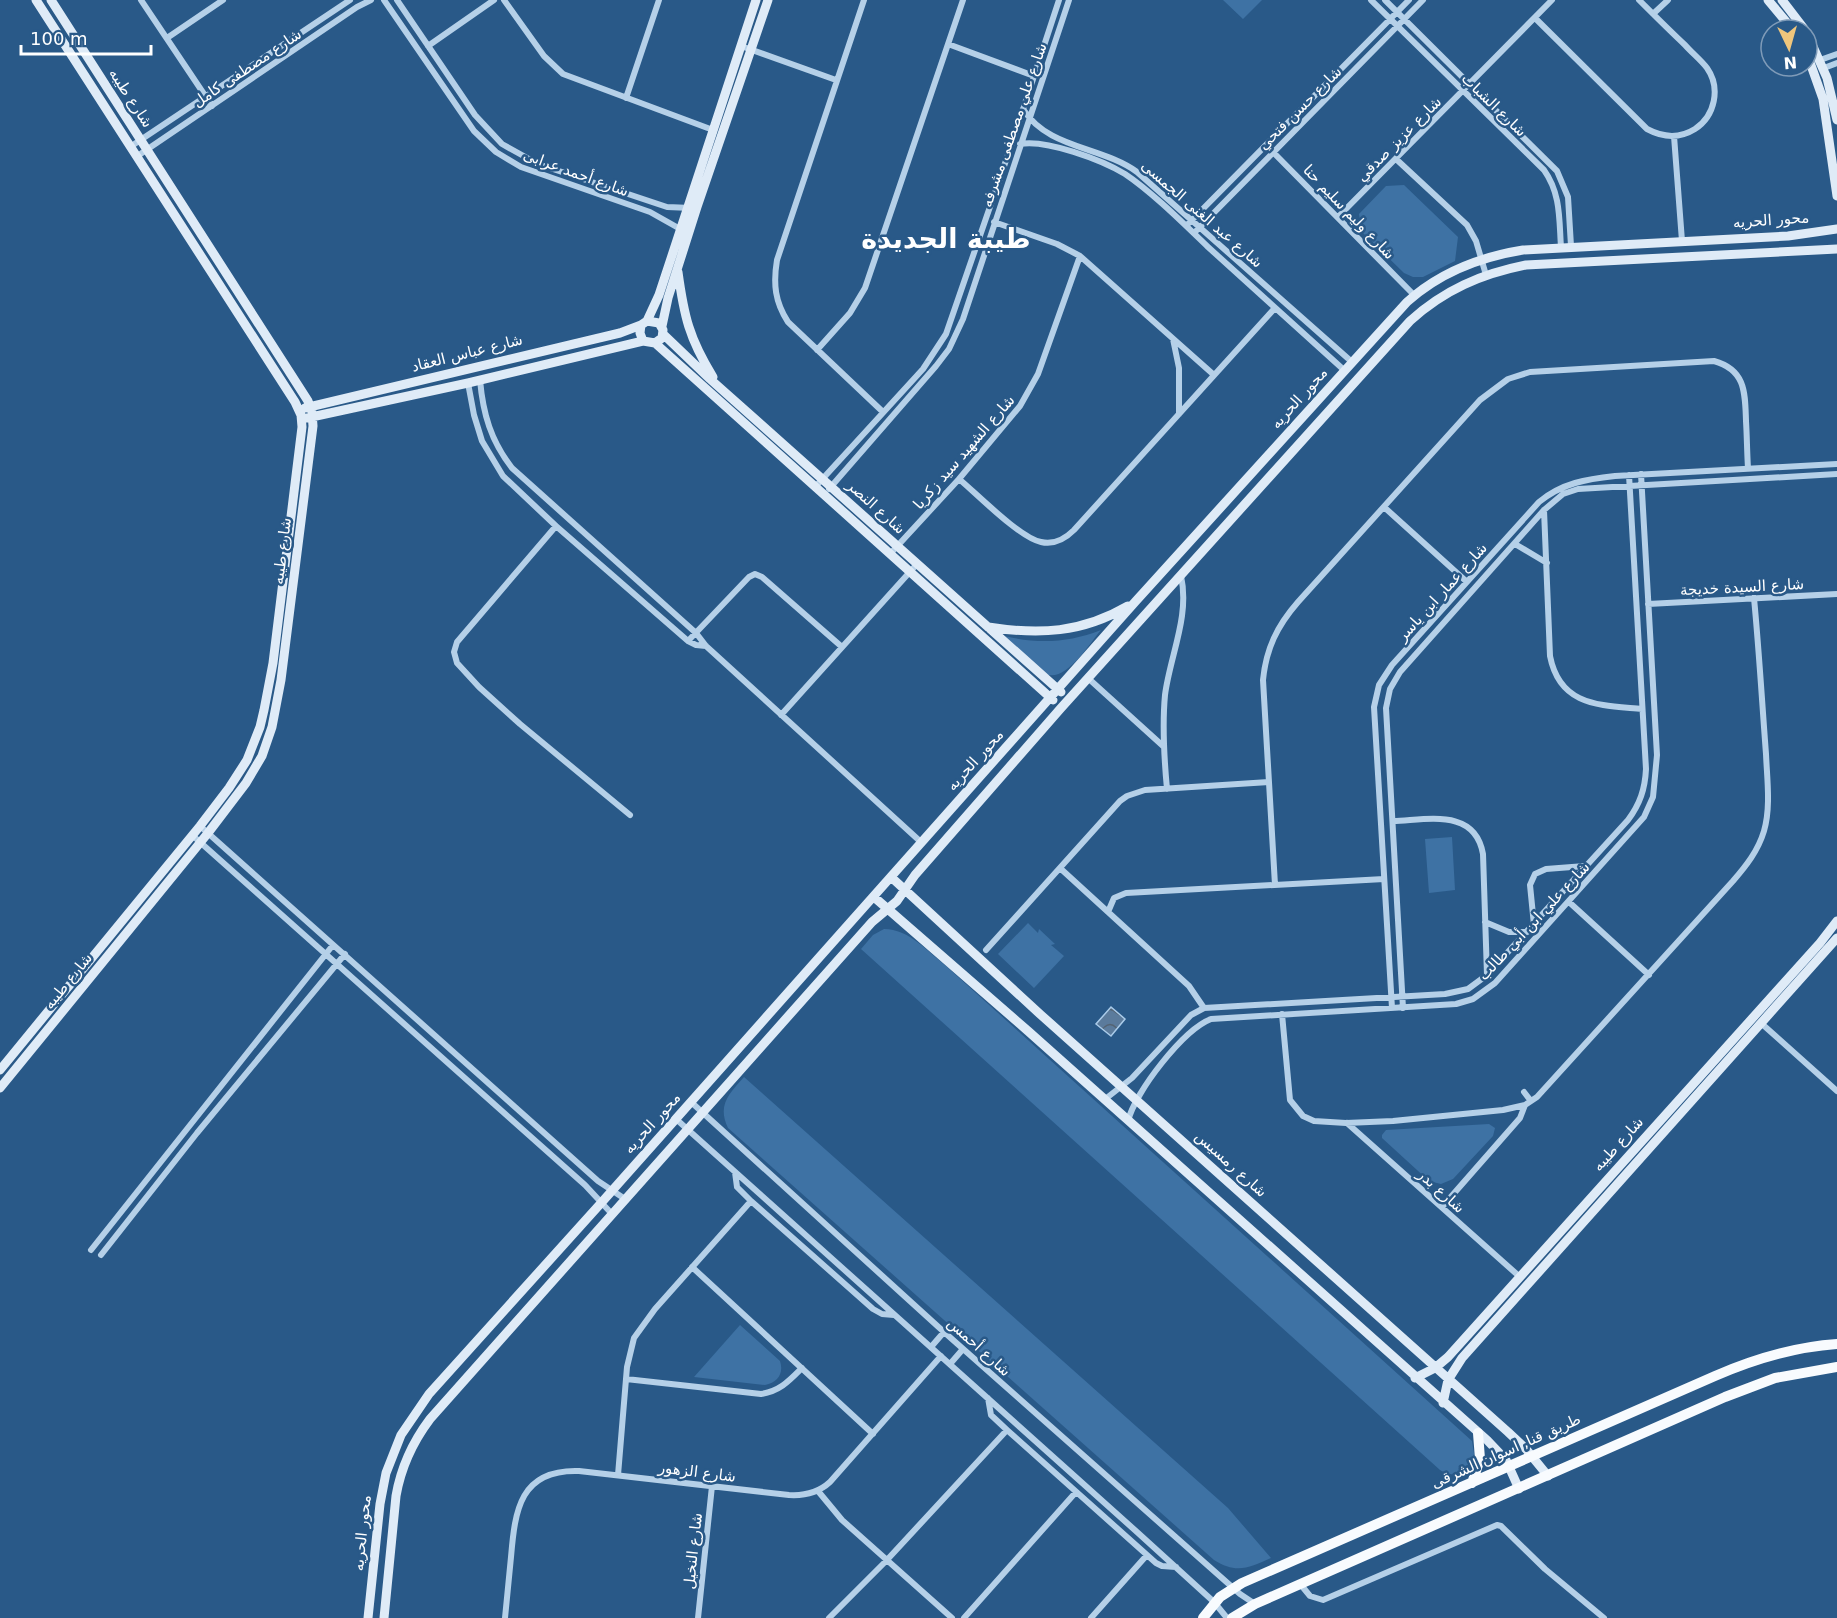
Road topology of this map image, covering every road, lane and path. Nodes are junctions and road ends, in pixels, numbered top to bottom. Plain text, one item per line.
1 (36, 0) edge
2 (51, 0) edge
3 (141, 0) edge
4 (223, 0) edge
5 (350, 0) edge
6 (371, 0) edge
7 (384, 0) edge
8 (397, 0) edge
9 (494, 0) edge
10 (504, 0) edge
11 (659, 0) edge
12 (756, 0) edge
13 (768, 0) edge
14 (864, 0) edge
15 (963, 0) edge
16 (1059, 0) edge
17 (1069, 0) edge
18 (1371, 0) edge
19 (1385, 0) edge
20 (1409, 0) edge
21 (1424, 0) edge
22 (1552, 0) edge
23 (1639, 0) edge
24 (1668, 0) edge
25 (1768, 0) edge
26 (1782, 0) edge
27 (1397, 12) junction
28 (1653, 14) junction
29 (1535, 18) junction
30 (1783, 18) edge
31 (1796, 18) edge
32 (1390, 19) junction
33 (1405, 19) junction
34 (1397, 26) junction
35 (167, 38) junction
36 (948, 44) junction
37 (428, 46) junction
38 (741, 46) junction
39 (752, 50) junction
40 (1837, 54) edge
41 (1819, 58) edge
42 (1837, 63) edge
43 (1822, 64) junction
44 (1034, 76) junction
45 (1816, 78) edge
46 (836, 80) junction
47 (1470, 83) junction
48 (1462, 91) junction
49 (205, 97) junction
50 (626, 98) junction
51 (212, 106) junction
52 (1023, 109) junction
53 (1030, 119) junction
54 (1837, 120) edge
55 (713, 130) junction
56 (1674, 136) junction
57 (141, 140) junction
58 (1022, 143) junction
59 (1266, 145) junction
60 (1011, 146) junction
61 (130, 147) junction
62 (147, 150) junction
63 (1274, 152) junction
64 (136, 157) junction
65 (1396, 159) junction
66 (1837, 196) edge
67 (692, 208) junction
68 (1338, 217) junction
69 (994, 222) junction
70 (1189, 224) junction
71 (1199, 228) junction
72 (1837, 229) edge
73 (684, 231) junction
74 (1193, 233) junction
75 (1682, 241) junction
76 (1571, 246) junction
77 (1561, 247) junction
78 (1837, 249) edge
79 (1080, 256) junction
80 (1482, 259) junction
81 (678, 269) junction
82 (1486, 275) junction
83 (1414, 295) junction
84 (1275, 308) junction
85 (644, 323) junction
86 (662, 330) junction
87 (1173, 339) junction
88 (644, 341) junction
89 (655, 343) junction
90 (817, 350) junction
91 (1352, 362) junction
92 (1344, 370) junction
93 (1214, 375) junction
94 (480, 380) junction
95 (468, 383) junction
96 (718, 387) junction
97 (310, 407) junction
98 (883, 412) junction
99 (1179, 414) junction
100 (300, 415) junction
101 (313, 417) junction
102 (1837, 464) edge
103 (1748, 468) junction
104 (1641, 474) junction
105 (1837, 474) edge
106 (1629, 475) junction
107 (959, 479) junction
108 (819, 483) junction
109 (1642, 484) junction
110 (1630, 485) junction
111 (827, 490) junction
112 (1384, 507) junction
113 (1544, 510) junction
114 (556, 526) junction
115 (1515, 544) junction
116 (897, 546) junction
117 (890, 554) junction
118 (1547, 563) junction
119 (917, 564) junction
120 (910, 572) junction
121 (1181, 576) junction
122 (1467, 582) junction
123 (1837, 594) edge
124 (1755, 598) junction
125 (1136, 602) junction
126 (1648, 604) junction
127 (987, 626) junction
128 (696, 633) junction
129 (979, 634) junction
130 (688, 641) junction
131 (706, 646) junction
132 (842, 647) junction
133 (1089, 679) junction
134 (1058, 690) junction
135 (1050, 698) junction
136 (1070, 700) junction
137 (1061, 708) junction
138 (1642, 709) junction
139 (781, 715) junction
140 (1163, 746) junction
141 (1269, 782) junction
142 (1167, 789) junction
143 (630, 814) dead end
144 (1393, 821) junction
145 (938, 825) junction
146 (200, 826) junction
147 (208, 833) junction
148 (192, 835) junction
149 (949, 836) junction
150 (200, 843) junction
151 (922, 843) junction
152 (1586, 866) junction
153 (1060, 869) junction
154 (891, 877) junction
155 (1384, 879) junction
156 (1275, 885) junction
157 (905, 891) junction
158 (874, 897) junction
159 (1569, 902) junction
160 (887, 909) junction
161 (1108, 912) junction
162 (1837, 921) edge
163 (1485, 922) junction
164 (1534, 925) junction
165 (1527, 932) junction
166 (1837, 938) edge
167 (333, 945) junction
168 (986, 950) dead end
169 (345, 954) junction
170 (326, 955) junction
171 (336, 964) junction
172 (1487, 975) junction
173 (1649, 975) junction
174 (70, 985) junction
175 (79, 992) junction
176 (1403, 996) junction
177 (1391, 997) junction
178 (1204, 1008) junction
179 (1392, 1008) junction
180 (1403, 1008) junction
181 (1282, 1014) junction
182 (1762, 1024) junction
183 (8, 1061) junction
184 (16, 1067) junction
185 (0, 1070) edge
186 (1121, 1087) junction
187 (0, 1088) edge
188 (1837, 1091) edge
189 (1524, 1092) dead end
190 (1135, 1099) junction
191 (1104, 1100) junction
192 (691, 1102) junction
193 (1528, 1103) junction
194 (1668, 1111) junction
195 (702, 1113) junction
196 (676, 1119) junction
197 (1676, 1119) junction
198 (1128, 1121) junction
199 (1346, 1123) junction
200 (687, 1130) junction
201 (735, 1172) junction
202 (612, 1192) junction
203 (625, 1199) junction
204 (751, 1201) junction
205 (602, 1202) junction
206 (1442, 1207) junction
207 (612, 1214) junction
208 (91, 1250) dead end
209 (101, 1255) dead end
210 (692, 1267) junction
211 (1520, 1276) junction
212 (894, 1315) junction
213 (944, 1332) junction
214 (1837, 1344) edge
215 (931, 1347) junction
216 (963, 1349) junction
217 (941, 1356) junction
218 (950, 1364) junction
219 (1837, 1367) edge
220 (802, 1368) junction
221 (1435, 1368) junction
222 (1415, 1378) junction
223 (626, 1379) junction
224 (1448, 1380) junction
225 (988, 1398) junction
226 (1443, 1403) junction
227 (1007, 1430) junction
228 (1478, 1433) junction
229 (873, 1434) junction
230 (1533, 1457) junction
231 (1510, 1467) junction
232 (618, 1475) junction
233 (1548, 1476) junction
234 (1472, 1483) junction
235 (712, 1486) junction
236 (1519, 1489) junction
237 (818, 1491) junction
238 (1076, 1492) junction
239 (1147, 1555) junction
240 (886, 1561) junction
241 (1176, 1567) junction
242 (1301, 1584) junction
243 (1233, 1588) junction
244 (1215, 1602) junction
245 (1255, 1604) junction
246 (368, 1618) edge
247 (384, 1618) edge
248 (505, 1618) edge
249 (698, 1618) edge
250 (829, 1618) edge
251 (952, 1618) edge
252 (964, 1618) edge
253 (1091, 1618) edge
254 (1203, 1618) edge
255 (1229, 1618) edge
256 (1604, 1618) edge

1 - 61 main road, شارع طيبه
2 - 57 main road, شارع طيبه
3 - 35 street
4 - 35 street
5 - 49 street, شارع مصطفى كامل
6 - 51 street, شارع مصطفى كامل
7 - 73 street, شارع أحمد عرابى
8 - 37 street, شارع أحمد عرابى
9 - 37 street
10 - 50 street
11 - 50 street
12 - 38 main road
13 - 39 main road
14 - 46 street
15 - 36 street
16 - 44 street, شارع علي مصطفى مشرفه
17 - 53 street, شارع علي مصطفى مشرفه
18 - 32 street, شارع الشباب
19 - 27 street, شارع الشباب
20 - 27 street, شارع حسن فتحي
21 - 33 street, شارع حسن فتحي
22 - 29 street, شارع عزيز صدقي
23 - 28 street
24 - 28 street
25 - 30 main road
26 - 31 main road
27 - 32 street, شارع حسن فتحي
27 - 33 street, شارع الشباب
28 - 56 street
29 - 47 street, شارع عزيز صدقي
29 - 56 street
32 - 34 street, شارع الشباب
32 - 59 street, شارع حسن فتحي
33 - 34 street, شارع حسن فتحي
33 - 47 street, شارع الشباب
34 - 48 street, شارع الشباب
34 - 63 street, شارع حسن فتحي
35 - 49 street
36 - 44 street
36 - 90 street
37 - 67 street, شارع أحمد عرابى
38 - 39 street
38 - 55 main road
39 - 46 street
39 - 67 main road
40 - 43 street
41 - 43 main road
42 - 43 street
43 - 54 main road
44 - 52 street, شارع علي مصطفى مشرفه
45 - 66 main road
46 - 90 street
47 - 48 street, شارع عزيز صدقي
47 - 76 street, شارع الشباب
48 - 65 street, شارع عزيز صدقي
48 - 77 street, شارع الشباب
49 - 51 street
49 - 57 street, شارع مصطفى كامل
50 - 55 street
51 - 62 street, شارع مصطفى كامل
52 - 53 street, شارع عبد الغنى الجمسى
52 - 60 street, شارع علي مصطفى مشرفه
53 - 58 street, شارع علي مصطفى مشرفه
53 - 70 street, شارع عبد الغنى الجمسى
55 - 67 main road
56 - 75 street
57 - 61 street, شارع مصطفى كامل
57 - 62 main road, شارع طيبه
58 - 60 street, شارع عبد الغنى الجمسى
58 - 69 street, شارع علي مصطفى مشرفه
58 - 70 street, شارع عبد الغنى الجمسى
59 - 63 street, شارع وليم سليم حنا
59 - 70 street, شارع حسن فتحي
60 - 98 street, شارع علي مصطفى مشرفه
61 - 64 main road, شارع طيبه
62 - 64 street, شارع مصطفى كامل
62 - 97 main road, شارع طيبه
63 - 68 street, شارع وليم سليم حنا
63 - 71 street, شارع حسن فتحي
64 - 100 main road, شارع طيبه
65 - 68 street, شارع عزيز صدقي
65 - 80 street
67 - 73 main road
68 - 83 street, شارع وليم سليم حنا
69 - 79 street
69 - 111 street, شارع علي مصطفى مشرفه
70 - 71 street, شارع عبد الغنى الجمسى
70 - 74 street, شارع عبد الغنى الجمسى
71 - 74 street, شارع حسن فتحي
71 - 91 street, شارع عبد الغنى الجمسى
72 - 75 main road, محور الحريه
73 - 81 main road
73 - 85 main road
74 - 84 street, شارع عبد الغنى الجمسى
75 - 76 main road, محور الحريه
76 - 77 main road, محور الحريه
77 - 80 main road, محور الحريه
78 - 82 main road, محور الحريه
79 - 87 street
79 - 107 street, شارع الشهيد سيد زكريا
80 - 82 street
80 - 83 main road, محور الحريه
81 - 86 main road
81 - 96 main road
82 - 121 main road, محور الحريه
83 - 91 main road, محور الحريه
84 - 92 street, شارع عبد الغنى الجمسى
84 - 93 street
85 - 86 main road
85 - 88 main road
85 - 97 main road, شارع عباس العقاد
86 - 89 main road
86 - 96 main road, شارع النصر
87 - 93 street
87 - 99 street
88 - 89 main road
88 - 94 main road, شارع عباس العقاد
89 - 108 main road, شارع النصر
90 - 98 street
91 - 92 main road, محور الحريه
92 - 125 main road, محور الحريه
93 - 99 street
94 - 95 main road, شارع عباس العقاد
94 - 128 street
95 - 101 main road, شارع عباس العقاد
95 - 114 street
96 - 108 main road, شارع النصر
97 - 100 main road, شارع عباس العقاد
97 - 101 main road, شارع طيبه
98 - 108 street, شارع علي مصطفى مشرفه
99 - 107 street
100 - 101 main road, شارع عباس العقاد
100 - 146 main road, شارع طيبه
101 - 147 main road, شارع طيبه
102 - 103 street, شارع عمار ابن ياسر
103 - 104 street, شارع عمار ابن ياسر
103 - 112 street
104 - 106 street, شارع عمار ابن ياسر
104 - 109 street, شارع علي ابن أبي طالب
105 - 109 street, شارع عمار ابن ياسر
106 - 110 street, شارع علي ابن أبي طالب
106 - 122 street, شارع عمار ابن ياسر
107 - 116 street, شارع الشهيد سيد زكريا
108 - 111 main road, شارع النصر
109 - 110 street, شارع عمار ابن ياسر
109 - 126 street, شارع علي ابن أبي طالب
110 - 113 street, شارع عمار ابن ياسر
110 - 138 street, شارع علي ابن أبي طالب
111 - 116 main road, شارع النصر
111 - 117 main road, شارع النصر
112 - 122 street
112 - 141 street
113 - 115 street, شارع عمار ابن ياسر
113 - 118 street
114 - 130 street
114 - 143 street
115 - 118 street
115 - 144 street, شارع عمار ابن ياسر
116 - 117 street, شارع الشهيد سيد زكريا
116 - 119 main road, شارع النصر
117 - 120 main road, شارع النصر
118 - 138 street
119 - 120 street
119 - 127 main road, شارع النصر
120 - 129 main road, شارع النصر
120 - 132 street
121 - 133 main road, محور الحريه
121 - 140 street
122 - 155 street, شارع عمار ابن ياسر
123 - 124 street, شارع السيدة خديجة
124 - 126 street, شارع السيدة خديجة
124 - 173 street
125 - 127 main road
125 - 134 main road, محور الحريه
126 - 159 street, شارع علي ابن أبي طالب
127 - 129 main road
127 - 134 main road, شارع النصر
128 - 130 street
128 - 131 street
128 - 132 street
129 - 135 main road, شارع النصر
130 - 131 street
131 - 139 street
132 - 139 street
133 - 136 main road, محور الحريه
133 - 140 street
134 - 135 main road, محور الحريه
134 - 136 main road, شارع النصر
135 - 137 main road, شارع النصر
135 - 145 main road, محور الحريه
136 - 137 main road, محور الحريه
137 - 149 main road, محور الحريه
138 - 152 street, شارع علي ابن أبي طالب
139 - 151 street
140 - 142 street
141 - 142 street
141 - 156 street
142 - 153 street
144 - 163 street
144 - 176 street, شارع عمار ابن ياسر
145 - 149 main road
145 - 151 main road, محور الحريه
146 - 147 street
146 - 148 main road, شارع طيبه
147 - 150 main road, شارع طيبه
147 - 167 street
148 - 150 street
148 - 174 main road, شارع طيبه
149 - 157 main road, محور الحريه
150 - 170 street
150 - 175 main road, شارع طيبه
151 - 154 main road, محور الحريه
152 - 164 street, شارع علي ابن أبي طالب
152 - 164 street
153 - 161 street
153 - 168 street
154 - 157 main road, شارع رمسيس
154 - 158 main road, محور الحريه
155 - 156 street
155 - 177 street, شارع عمار ابن ياسر
156 - 161 street
157 - 160 main road, محور الحريه
157 - 186 main road, شارع رمسيس
158 - 160 main road
158 - 192 main road, محور الحريه
159 - 173 street
159 - 180 street, شارع علي ابن أبي طالب
160 - 191 main road
160 - 195 main road, محور الحريه
161 - 178 street
162 - 194 main road, شارع طيبه
163 - 165 street
163 - 172 street
164 - 165 street, شارع علي ابن أبي طالب
165 - 172 street, شارع علي ابن أبي طالب
166 - 182 main road, شارع طيبه
167 - 169 street
167 - 170 street
169 - 171 street
169 - 202 street
170 - 171 street
170 - 208 street
171 - 205 street
171 - 209 street
172 - 176 street, شارع علي ابن أبي طالب
173 - 193 street
174 - 175 street
174 - 183 main road, شارع طيبه
175 - 184 main road, شارع طيبه
176 - 177 street, شارع علي ابن أبي طالب
176 - 180 street, شارع عمار ابن ياسر
177 - 178 street, شارع علي ابن أبي طالب
177 - 179 street, شارع عمار ابن ياسر
178 - 186 street
179 - 180 street, شارع علي ابن أبي طالب
179 - 181 street, شارع علي ابن أبي طالب
181 - 190 street, شارع علي ابن أبي طالب
181 - 199 street
182 - 188 street
182 - 197 main road, شارع طيبه
183 - 184 street
183 - 185 main road, شارع طيبه
184 - 187 main road, شارع طيبه
186 - 190 main road, شارع رمسيس
186 - 191 street
189 - 193 street
190 - 198 street, شارع علي ابن أبي طالب
190 - 221 main road, شارع رمسيس
191 - 198 main road
192 - 195 street, شارع أحمس
192 - 196 main road, محور الحريه
193 - 199 street
193 - 206 street
194 - 197 main road
194 - 211 main road, شارع طيبه
195 - 200 main road, محور الحريه
195 - 213 street, شارع أحمس
196 - 200 street
196 - 202 main road, محور الحريه
197 - 224 main road, شارع طيبه
198 - 222 main road
199 - 206 street, شارع بدر
200 - 201 street
200 - 203 main road, محور الحريه
201 - 204 street
201 - 212 street
202 - 203 street
202 - 205 main road, محور الحريه
203 - 207 main road, محور الحريه
204 - 210 street
204 - 212 street
205 - 207 street
205 - 246 main road, محور الحريه
206 - 211 street, شارع بدر
207 - 247 main road, محور الحريه
210 - 220 street
210 - 223 street
211 - 221 main road, شارع طيبه
212 - 215 street
213 - 215 street
213 - 216 street, شارع أحمس
214 - 230 main road, طريق قنا, اسوان الشرقى
215 - 217 street
216 - 218 street
216 - 243 street, شارع أحمس
217 - 218 street
217 - 229 street
218 - 225 street
219 - 233 main road
220 - 223 street
220 - 229 street
221 - 222 main road, شارع طيبه
221 - 224 main road, شارع رمسيس
222 - 226 main road
223 - 232 street
224 - 226 main road, شارع طيبه
224 - 230 main road, شارع رمسيس
225 - 227 street
225 - 241 street
226 - 228 main road
227 - 238 street
227 - 240 street
228 - 231 main road
228 - 234 main road
229 - 237 street
230 - 231 main road, طريق قنا, اسوان الشرقى
230 - 233 main road, شارع رمسيس
231 - 234 main road, طريق قنا, اسوان الشرقى
231 - 236 main road
232 - 235 street, شارع الزهور
232 - 248 street, شارع الزهور
233 - 236 main road
234 - 243 main road, طريق قنا, اسوان الشرقى
235 - 237 street, شارع الزهور
235 - 249 street, شارع النخيل
236 - 242 main road
237 - 240 street
238 - 239 street
238 - 252 street
239 - 241 street
239 - 253 street
240 - 250 street
240 - 251 street
241 - 244 street
242 - 245 main road
242 - 256 street
243 - 244 main road, طريق قنا, اسوان الشرقى
243 - 245 street, شارع أحمس
244 - 254 main road, طريق قنا, اسوان الشرقى
244 - 255 street
245 - 255 main road

